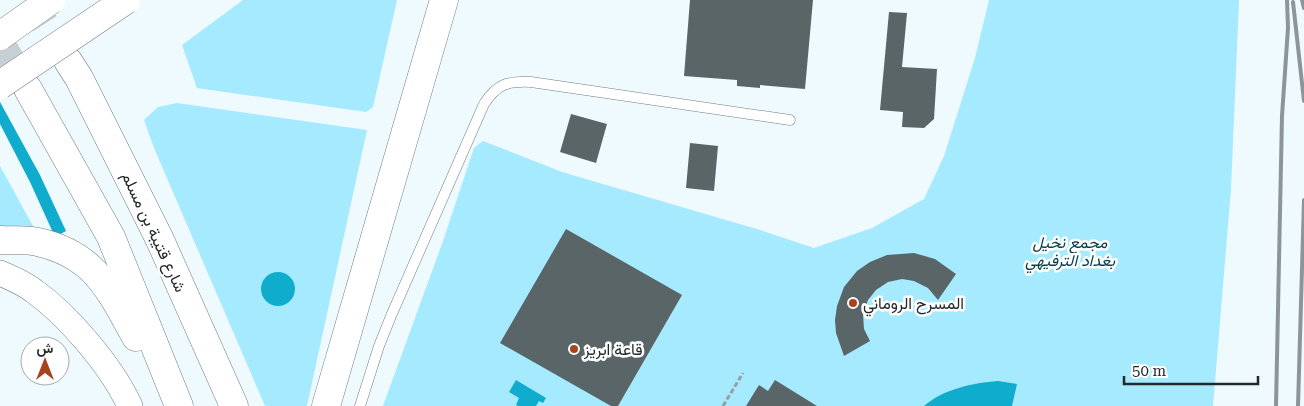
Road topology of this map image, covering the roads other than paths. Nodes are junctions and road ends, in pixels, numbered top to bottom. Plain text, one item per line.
1 (51, 0) edge
2 (126, 0) edge
3 (444, 0) edge
4 (0, 36) edge
5 (68, 61) tunnel mouth
6 (0, 85) edge
7 (28, 88) tunnel mouth
8 (790, 120) dead end
9 (0, 240) edge
10 (0, 273) edge
11 (130, 406) edge
12 (175, 406) edge
13 (179, 406) edge
14 (234, 406) edge
15 (326, 406) edge
16 (360, 406) edge

1 - 4 main road, bridge
2 - 6 main road, bridge
3 - 15 main road
5 - 14 main road, شارع قتيبة بن مسلم
7 - 13 main road
8 - 16 lane
9 - 12 main road
10 - 11 street

